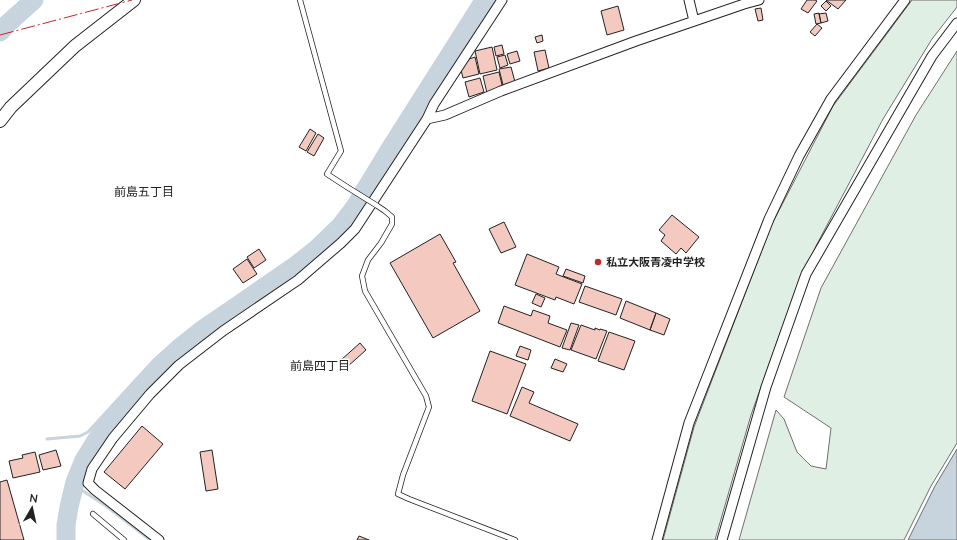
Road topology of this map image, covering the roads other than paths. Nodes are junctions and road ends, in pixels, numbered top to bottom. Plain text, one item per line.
1 (134, 0) edge
2 (300, 0) edge
3 (502, 0) edge
4 (689, 0) edge
5 (759, 0) edge
6 (905, 0) edge
7 (694, 21) junction
8 (957, 23) edge
9 (427, 119) junction
10 (0, 121) edge
11 (93, 514) dead end
12 (124, 540) edge
13 (159, 540) edge
14 (515, 540) edge
15 (657, 540) edge
16 (722, 540) edge

1 - 10 street
2 - 14 lane, bridge
3 - 9 street
4 - 7 street
5 - 7 street
6 - 15 street
7 - 9 street
8 - 16 street
9 - 13 street
11 - 12 lane

